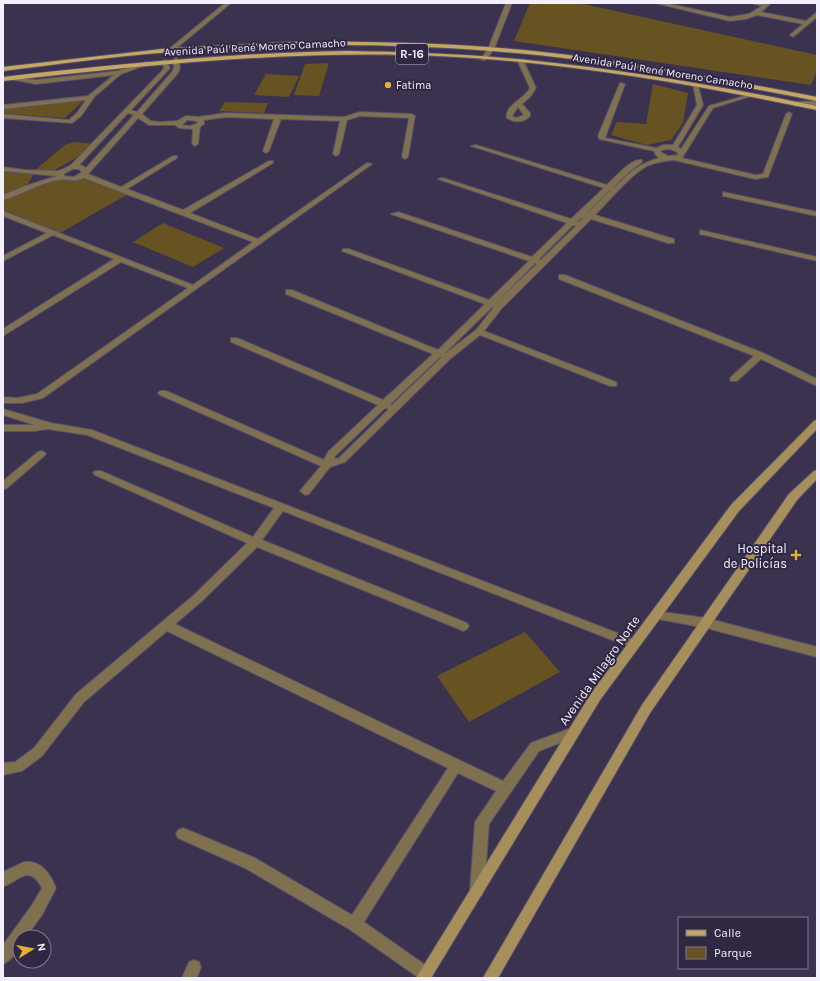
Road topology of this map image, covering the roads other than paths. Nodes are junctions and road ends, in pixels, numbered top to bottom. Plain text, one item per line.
1 (228, 3) edge
2 (509, 3) edge
3 (658, 3) edge
4 (753, 3) edge
5 (766, 4) edge
6 (757, 12) junction
7 (817, 14) edge
8 (807, 23) junction
9 (793, 35) dead end
10 (491, 49) junction
11 (170, 50) junction
12 (484, 59) junction
13 (176, 60) junction
14 (164, 61) junction
15 (521, 62) junction
16 (148, 63) junction
17 (3, 69) edge
18 (119, 73) junction
19 (97, 76) junction
20 (11, 78) junction
21 (3, 79) edge
22 (622, 84) dead end
23 (695, 85) junction
24 (98, 90) junction
25 (749, 95) junction
26 (90, 98) junction
27 (817, 99) edge
28 (817, 103) edge
29 (519, 104) dead end
30 (795, 104) junction
31 (3, 107) edge
32 (817, 108) edge
33 (127, 111) junction
34 (138, 114) junction
35 (788, 114) dead end
36 (3, 116) edge
37 (278, 117) junction
38 (198, 119) junction
39 (344, 119) junction
40 (178, 123) junction
41 (197, 126) junction
42 (195, 144) dead end
43 (474, 146) dead end
44 (675, 147) junction
45 (266, 151) dead end
46 (682, 153) junction
47 (336, 154) dead end
48 (664, 155) junction
49 (175, 157) dead end
50 (405, 157) dead end
51 (271, 162) dead end
52 (369, 164) dead end
53 (73, 167) junction
54 (3, 169) edge
55 (85, 173) junction
56 (60, 175) junction
57 (441, 179) dead end
58 (122, 189) junction
59 (612, 189) junction
60 (726, 194) dead end
61 (3, 198) edge
62 (184, 212) junction
63 (3, 213) edge
64 (395, 214) dead end
65 (817, 214) edge
66 (587, 216) junction
67 (576, 224) junction
68 (703, 232) dead end
69 (52, 233) junction
70 (258, 241) junction
71 (671, 241) dead end
72 (346, 251) dead end
73 (120, 259) junction
74 (817, 259) edge
75 (3, 260) edge
76 (534, 260) junction
77 (542, 263) junction
78 (562, 277) dead end
79 (192, 287) junction
80 (289, 292) dead end
81 (490, 303) junction
82 (499, 306) junction
83 (478, 332) junction
84 (3, 333) edge
85 (234, 340) dead end
86 (438, 353) junction
87 (760, 355) junction
88 (447, 357) junction
89 (734, 379) dead end
90 (817, 383) edge
91 (613, 384) dead end
92 (163, 393) dead end
93 (3, 400) edge
94 (384, 404) junction
95 (394, 408) junction
96 (3, 412) edge
97 (817, 423) edge
98 (50, 426) junction
99 (3, 428) edge
100 (41, 454) dead end
101 (327, 465) junction
102 (98, 473) dead end
103 (817, 473) edge
104 (3, 486) edge
105 (305, 491) dead end
106 (281, 506) junction
107 (255, 542) junction
108 (656, 615) junction
109 (706, 623) junction
110 (167, 626) junction
111 (464, 626) dead end
112 (634, 644) junction
113 (817, 652) edge
114 (574, 732) junction
115 (456, 766) junction
116 (3, 769) edge
117 (506, 789) junction
118 (183, 834) dead end
119 (3, 880) edge
120 (477, 892) junction
121 (354, 924) junction
122 (3, 957) edge
123 (425, 976) edge
124 (490, 978) edge

1 - 11 street
2 - 10 street
3 - 6 street
4 - 5 street
5 - 6 street
6 - 8 street
7 - 8 street
8 - 9 street
10 - 11 main road, Avenida Paúl René Moreno Camacho / R-16
10 - 12 street
10 - 27 main road, Avenida Paúl René Moreno Camacho / R-16
11 - 17 main road, Avenida Paúl René Moreno Camacho / R-16
12 - 13 main road, Avenida Paúl René Moreno Camacho / R-16
12 - 15 main road, Avenida Paúl René Moreno Camacho / R-16
13 - 14 main road, Avenida Paúl René Moreno Camacho / R-16
13 - 34 street
14 - 16 main road, Avenida Paúl René Moreno Camacho / R-16
14 - 33 street
15 - 23 main road, Avenida Paúl René Moreno Camacho / R-16
15 - 29 street
16 - 18 street
16 - 20 main road, Avenida Paúl René Moreno Camacho / R-16
18 - 19 street
18 - 24 street
19 - 20 street
19 - 24 street
20 - 21 main road, Avenida Paúl René Moreno Camacho / R-16
22 - 48 street
23 - 25 main road, Avenida Paúl René Moreno Camacho / R-16
23 - 44 street
24 - 26 street
25 - 30 main road, Avenida Paúl René Moreno Camacho / R-16
25 - 46 street
26 - 31 street
26 - 36 street
28 - 30 street
30 - 32 main road, Avenida Paúl René Moreno Camacho / R-16
33 - 34 street
33 - 53 street
34 - 40 street
34 - 55 street
35 - 48 street
37 - 38 street
37 - 39 street
37 - 45 street
38 - 40 street
38 - 41 street
39 - 47 street
39 - 50 street
40 - 41 street
41 - 42 street
43 - 59 street
44 - 46 street
44 - 48 street
46 - 48 street
48 - 59 street
49 - 58 street
51 - 62 street
52 - 70 street
53 - 55 street
53 - 56 street
54 - 56 street
55 - 56 street
55 - 58 street
56 - 61 street
57 - 67 street
58 - 62 street
59 - 66 street
60 - 65 street
62 - 70 street
63 - 69 street
64 - 76 street
66 - 67 street
66 - 71 street
67 - 76 street
67 - 77 street
68 - 74 street
69 - 73 street
69 - 75 street
70 - 79 street
72 - 81 street
73 - 79 street
73 - 84 street
76 - 77 street
76 - 81 street
77 - 82 street
78 - 87 street
79 - 93 street
80 - 86 street
81 - 82 street
81 - 86 street
82 - 83 street
83 - 88 street
83 - 91 street
85 - 94 street
86 - 88 street
86 - 94 street
87 - 89 street
87 - 90 street
88 - 95 street
92 - 101 street
94 - 95 street
94 - 101 street
95 - 101 street
96 - 98 street
97 - 108 main road, Avenida Milagro Norte
98 - 99 street
98 - 106 street
100 - 104 street
101 - 105 street
102 - 107 street
103 - 109 main road
106 - 107 street
106 - 112 street
107 - 110 street
107 - 111 street
108 - 109 street
108 - 112 main road, Avenida Milagro Norte
109 - 113 street
109 - 124 main road
110 - 115 street
110 - 116 street
112 - 114 main road, Avenida Milagro Norte
114 - 117 street
114 - 120 main road, Avenida Milagro Norte
115 - 117 street
115 - 121 street
117 - 120 street
118 - 121 street
119 - 122 street
120 - 123 main road, Avenida Milagro Norte
121 - 123 street

